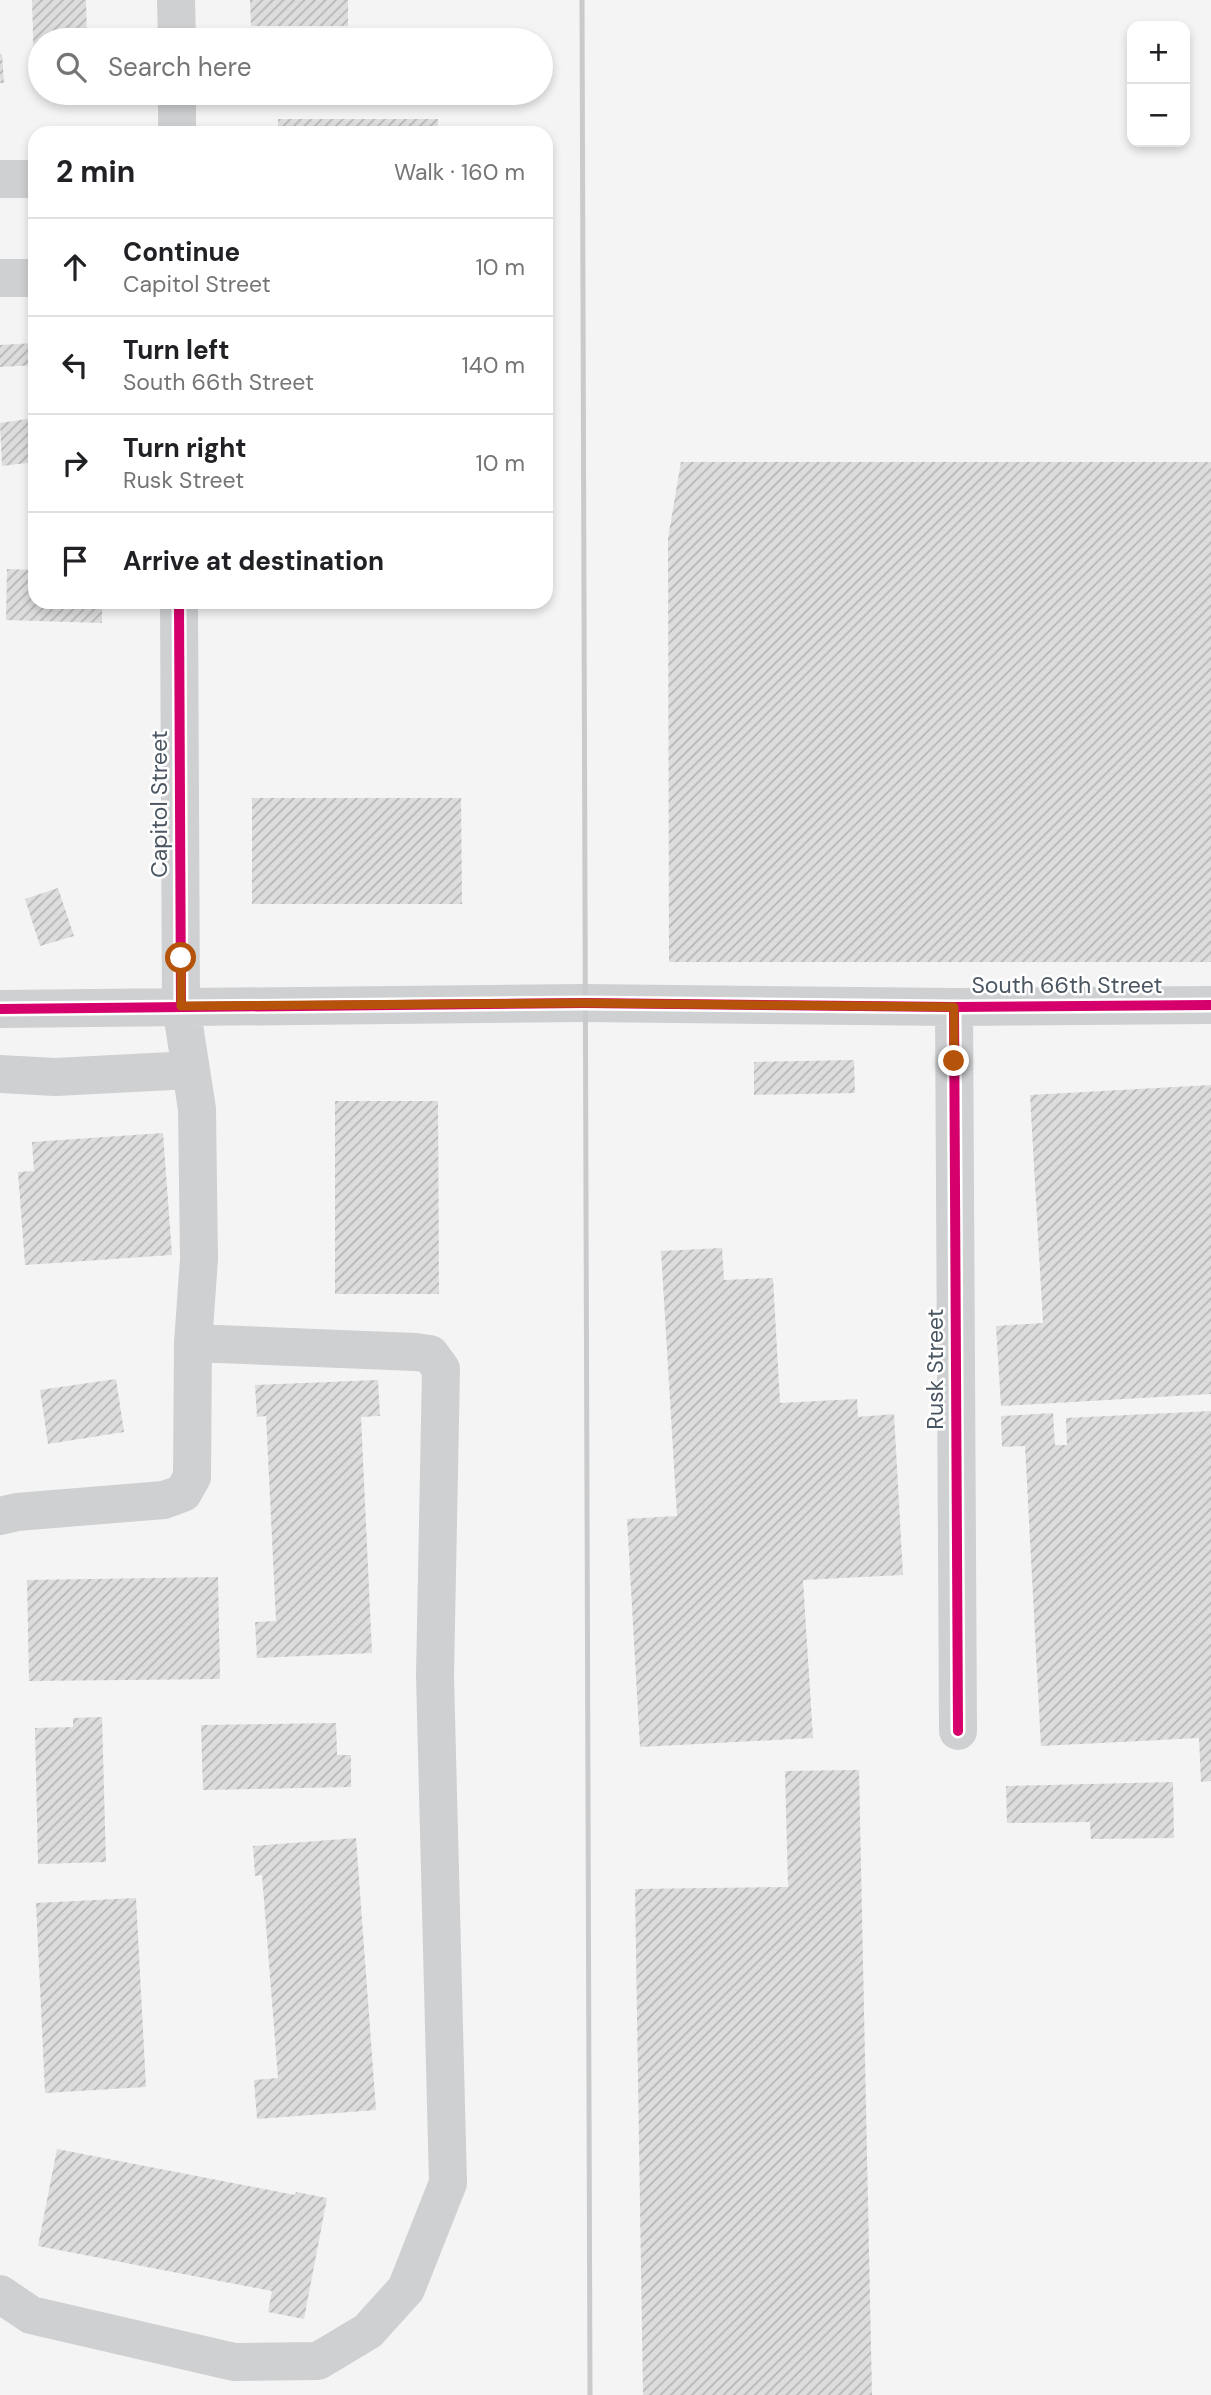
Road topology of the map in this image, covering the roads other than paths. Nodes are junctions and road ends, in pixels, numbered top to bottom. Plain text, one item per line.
1 (177, 0) edge
2 (177, 28) edge
3 (177, 105) edge
4 (177, 126) edge
5 (0, 179) edge
6 (28, 179) edge
7 (0, 278) edge
8 (28, 278) edge
9 (179, 609) edge
10 (1211, 1005) edge
11 (181, 1006) junction
12 (954, 1007) junction
13 (0, 1009) edge
14 (191, 1070) junction
15 (0, 1074) edge
16 (193, 1343) junction
17 (0, 1516) edge
18 (958, 1731) dead end
19 (0, 2294) edge

1 - 2 street
3 - 4 street
5 - 6 street
7 - 8 street
9 - 11 street, Capitol Street
10 - 12 street, South 66th Street
11 - 12 street, South 66th Street
11 - 13 street, South 66th Street
11 - 14 street, Capitol Street
12 - 18 street, Rusk Street
14 - 15 street
14 - 16 street, Capitol Street
16 - 17 street, Capitol Street
16 - 19 street

